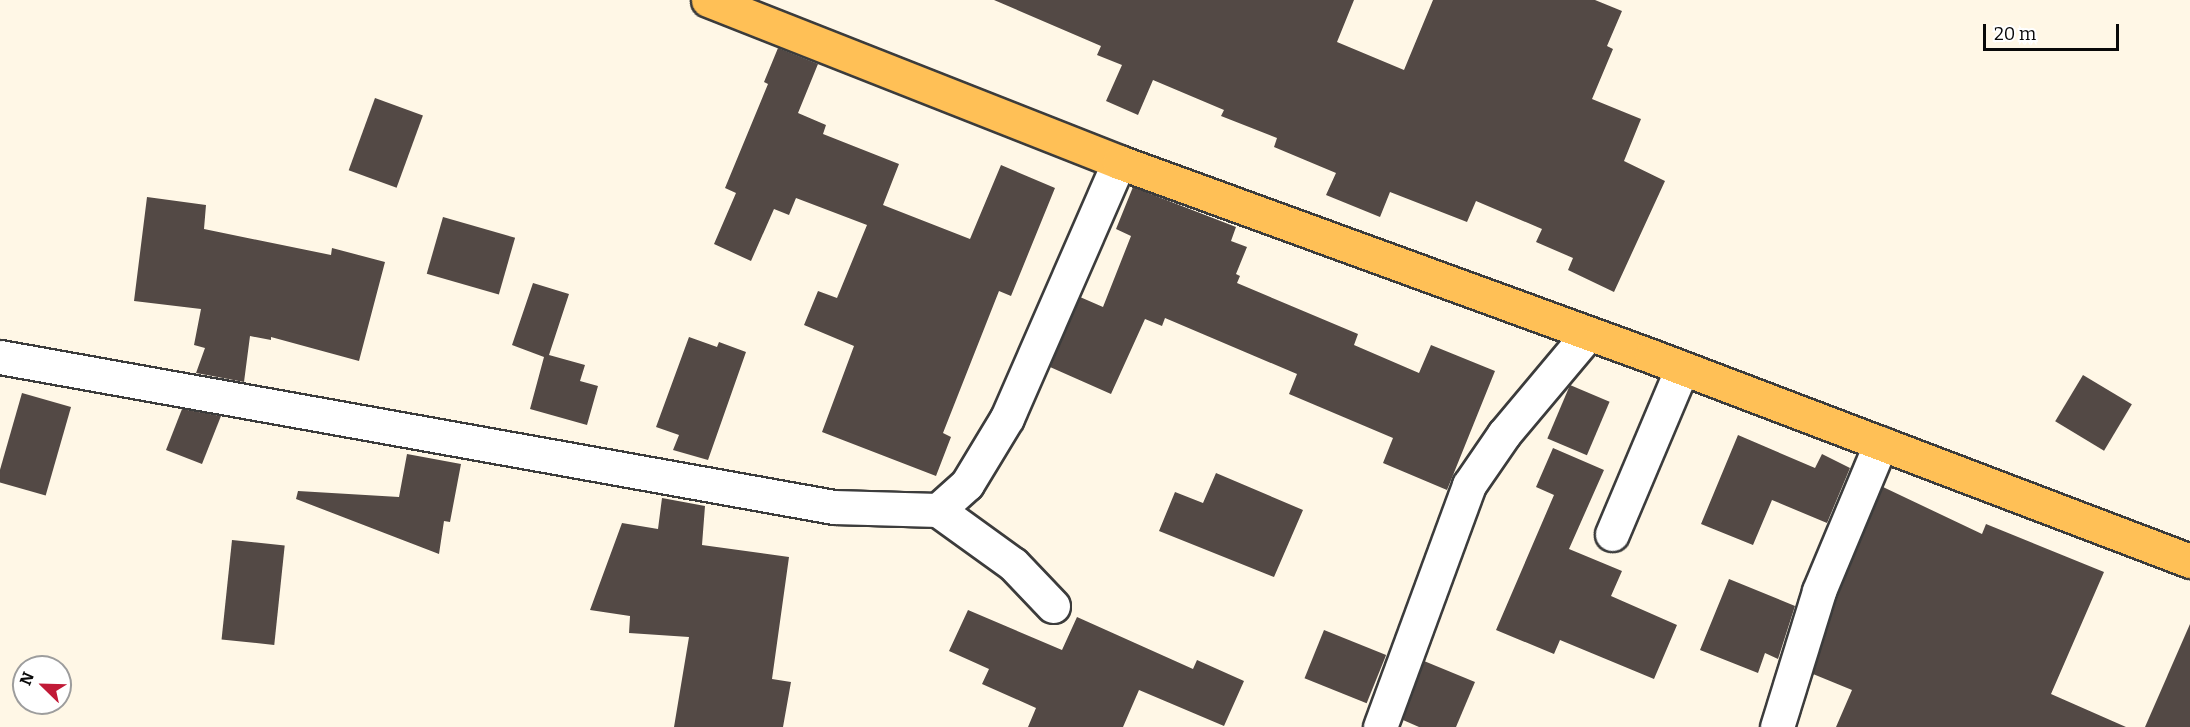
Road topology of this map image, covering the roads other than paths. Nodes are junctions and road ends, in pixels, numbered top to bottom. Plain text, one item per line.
1 (708, 0) edge
2 (1119, 162) junction
3 (1588, 334) junction
4 (0, 357) edge
5 (1682, 368) junction
6 (1881, 443) junction
7 (938, 510) junction
8 (1612, 534) dead end
9 (2190, 561) edge
10 (1053, 606) dead end
11 (1380, 727) edge
12 (1777, 727) edge

1 - 2 main road
2 - 3 main road
2 - 7 street
3 - 5 main road
3 - 11 street
4 - 7 street
5 - 6 main road
5 - 8 street
6 - 9 main road
6 - 12 street
7 - 10 street

